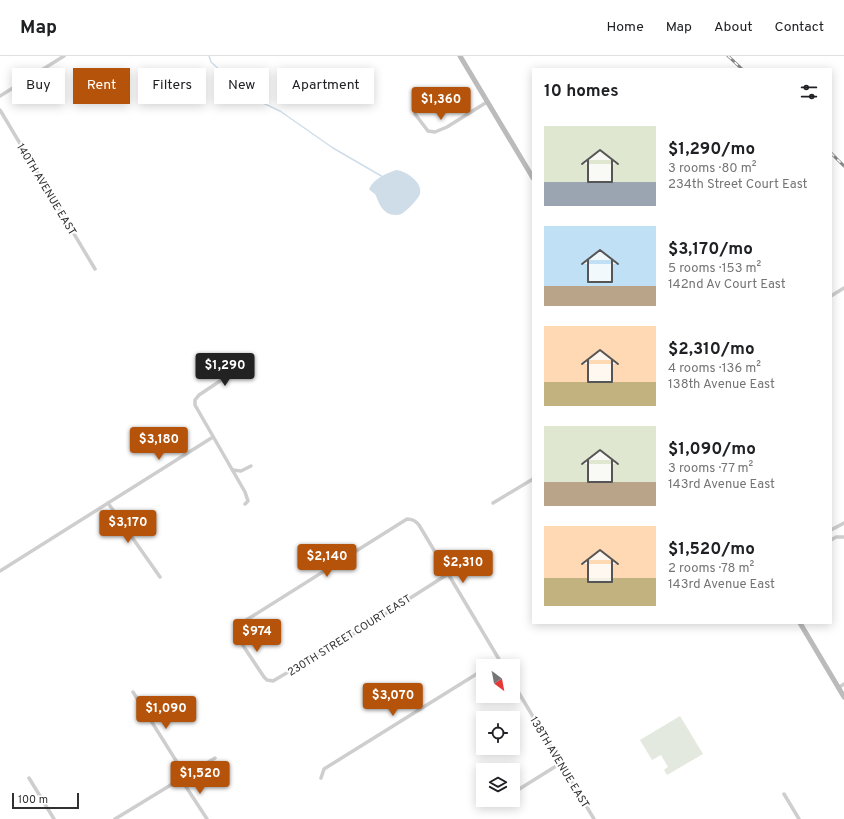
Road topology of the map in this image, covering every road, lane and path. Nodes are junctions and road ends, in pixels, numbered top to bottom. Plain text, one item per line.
1 (64, 56) edge
2 (460, 56) edge
3 (0, 96) edge
4 (487, 102) junction
5 (0, 110) edge
6 (415, 114) dead end
7 (532, 176) edge
8 (95, 269) dead end
9 (844, 288) edge
10 (832, 295) edge
11 (244, 365) dead end
12 (212, 437) junction
13 (252, 466) dead end
14 (233, 470) junction
15 (532, 480) edge
16 (108, 503) junction
17 (493, 503) dead end
18 (245, 504) dead end
19 (844, 523) edge
20 (832, 529) edge
21 (844, 537) edge
22 (832, 539) edge
23 (0, 571) edge
24 (448, 574) junction
25 (160, 577) dead end
26 (801, 624) edge
27 (498, 659) edge
28 (476, 674) edge
29 (844, 684) edge
30 (838, 688) junction
31 (133, 692) dead end
32 (520, 696) edge
33 (844, 697) edge
34 (215, 758) dead end
35 (561, 763) junction
36 (185, 775) junction
37 (29, 778) dead end
38 (321, 778) dead end
39 (181, 779) junction
40 (520, 789) edge
41 (784, 794) dead end
42 (54, 819) edge
43 (115, 819) edge
44 (207, 819) edge
45 (594, 819) edge
46 (799, 819) edge

1 - 3 street
2 - 4 main road
4 - 6 street
4 - 7 main road
5 - 8 street, 140TH AVENUE EAST
9 - 10 street
11 - 12 street
12 - 14 street
12 - 16 street
13 - 14 street
14 - 18 street
15 - 17 street
16 - 23 street
16 - 25 street
19 - 20 street
21 - 22 street
24 - 24 street, 230TH STREET COURT EAST
24 - 27 street
26 - 30 main road
28 - 38 street
29 - 30 street
30 - 33 main road
31 - 36 street
32 - 35 street, 138TH AVENUE EAST
34 - 36 street
35 - 40 street
35 - 45 street, 138TH AVENUE EAST
36 - 39 street
37 - 42 street
39 - 43 street
39 - 44 street
41 - 46 street

